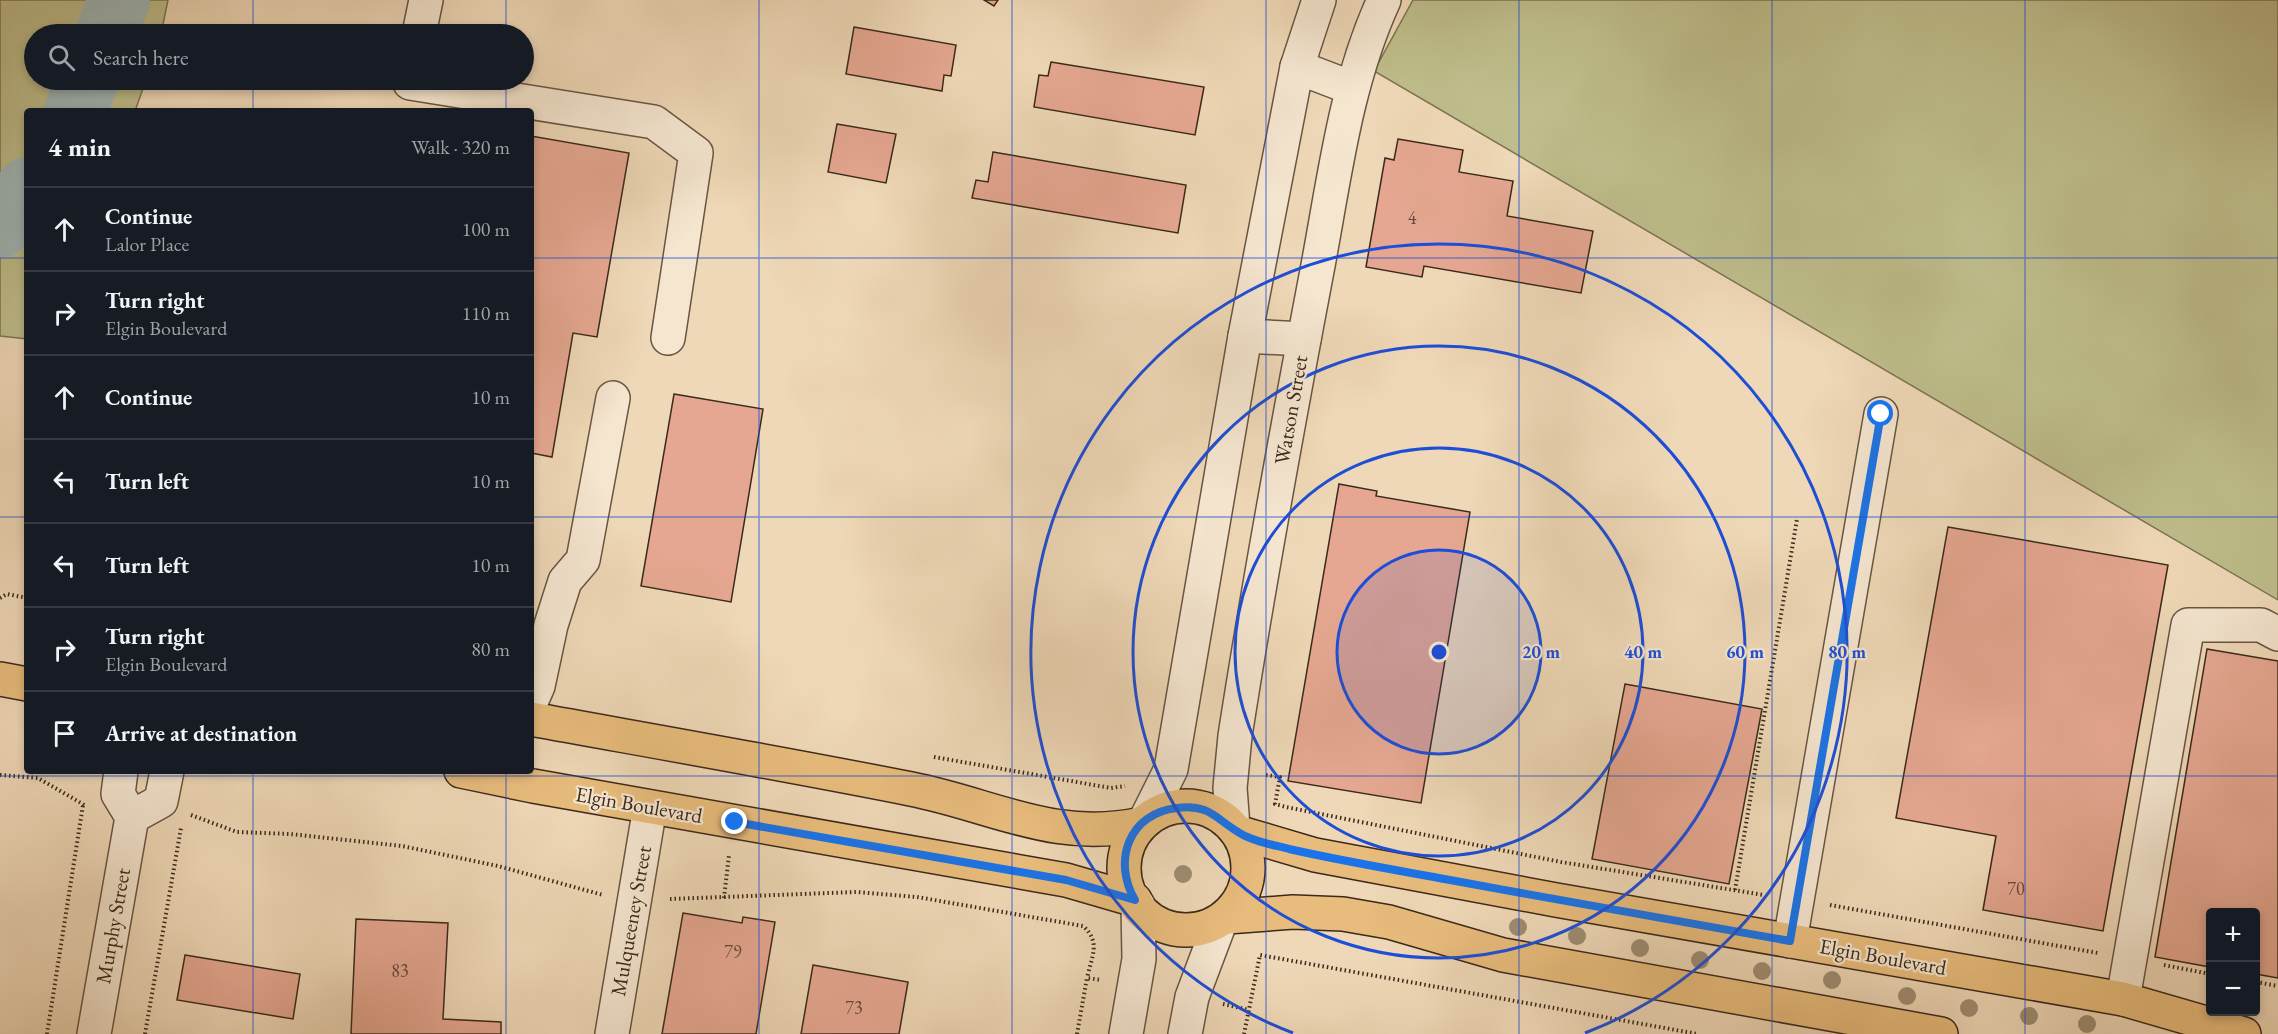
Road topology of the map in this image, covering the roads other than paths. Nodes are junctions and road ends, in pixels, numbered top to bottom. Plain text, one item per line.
1 (426, 0) edge
2 (1318, 0) edge
3 (1384, 0) edge
4 (421, 24) edge
5 (1297, 68) junction
6 (1352, 88) junction
7 (408, 91) edge
8 (1245, 336) junction
9 (668, 338) dead end
10 (1304, 339) junction
11 (614, 398) dead end
12 (1881, 414) dead end
13 (2278, 634) edge
14 (0, 670) edge
15 (24, 671) edge
16 (0, 679) edge
17 (24, 683) edge
18 (534, 695) edge
19 (534, 720) edge
20 (120, 774) edge
21 (166, 774) edge
22 (486, 774) edge
23 (527, 779) edge
24 (650, 807) junction
25 (132, 818) junction
26 (1143, 823) junction
27 (1235, 829) junction
28 (1137, 902) junction
29 (1224, 918) junction
30 (1790, 941) junction
31 (2123, 999) junction
32 (94, 1034) edge
33 (612, 1034) edge
34 (1126, 1034) edge
35 (1185, 1034) edge
36 (1941, 1034) edge
37 (2244, 1034) edge

1 - 4 street
2 - 5 street
3 - 6 street, Watson Street
5 - 6 street
5 - 8 street
6 - 10 street, Watson Street
7 - 9 street
8 - 10 street
8 - 26 street
10 - 27 street, Watson Street
11 - 18 street
12 - 30 street
13 - 31 street
14 - 15 main road
16 - 17 main road
19 - 26 main road
20 - 25 street
21 - 25 street
22 - 23 main road, Elgin Boulevard
23 - 24 main road, Elgin Boulevard
24 - 28 main road, Elgin Boulevard
24 - 33 street, Mulqueeney Street
25 - 32 street, Murphy Street
26 - 27 main road
26 - 28 main road
27 - 29 main road
27 - 30 main road, Elgin Boulevard
28 - 29 main road
28 - 34 street
29 - 35 street
29 - 36 main road
30 - 31 main road, Elgin Boulevard
31 - 37 main road, Elgin Boulevard

